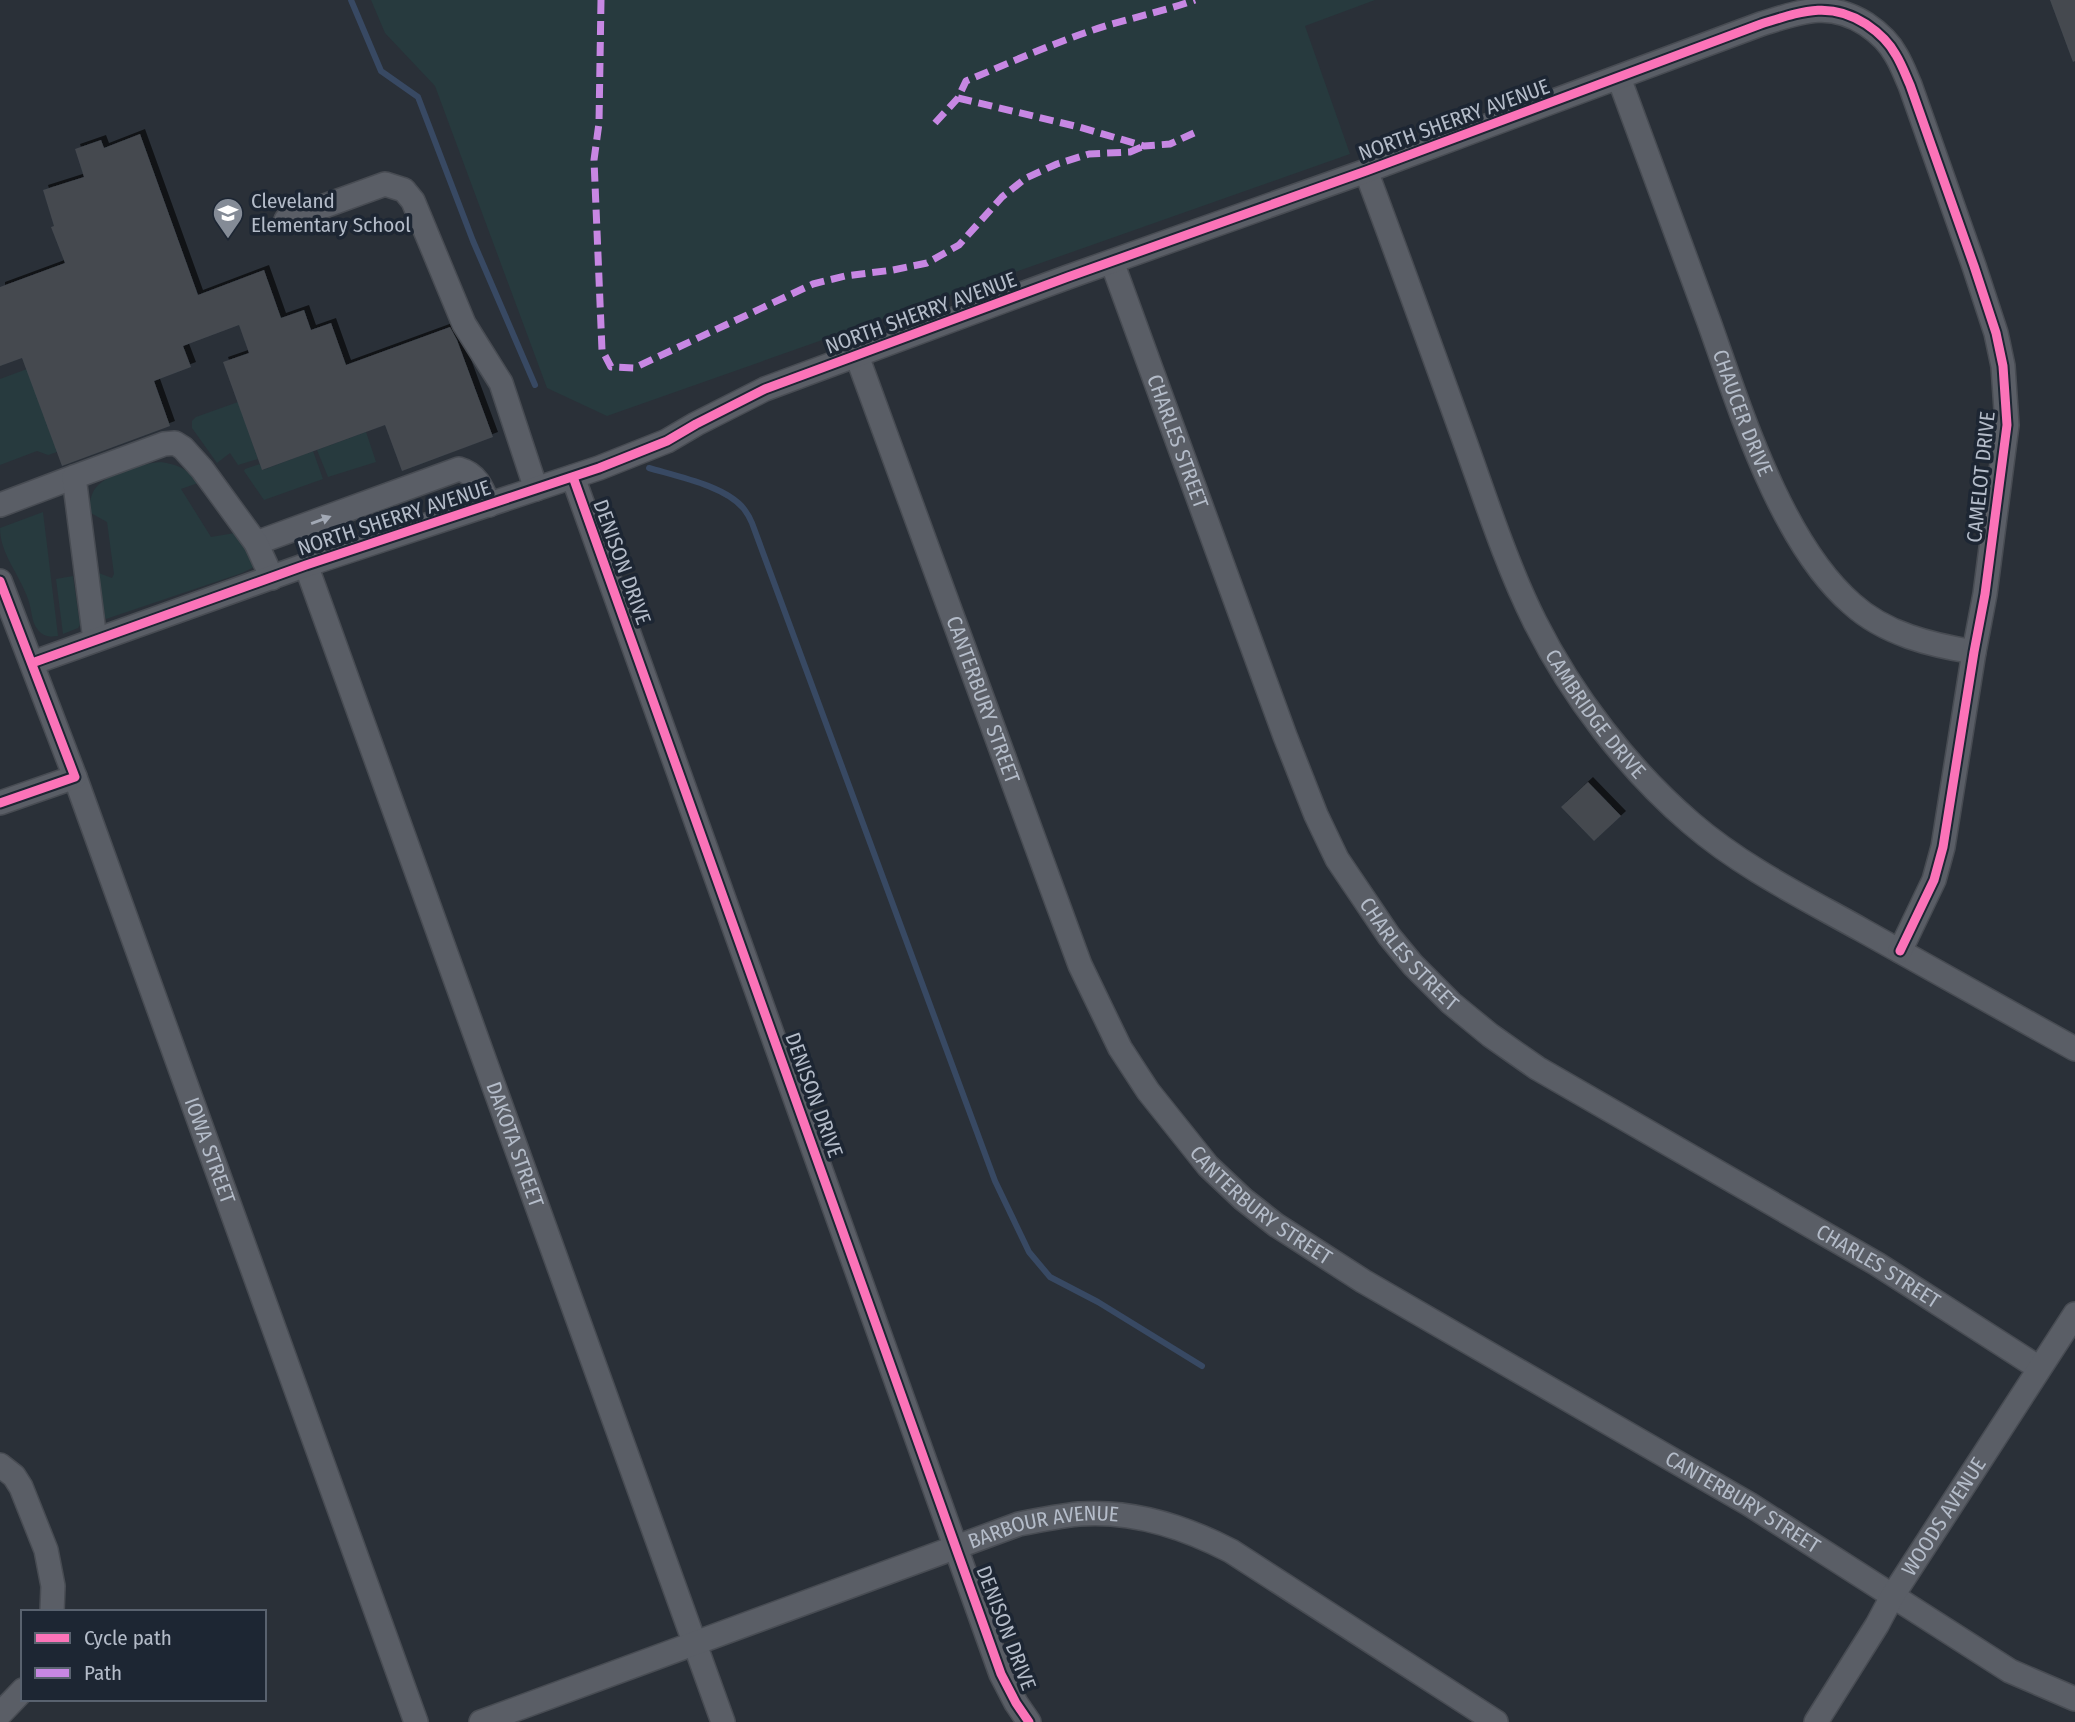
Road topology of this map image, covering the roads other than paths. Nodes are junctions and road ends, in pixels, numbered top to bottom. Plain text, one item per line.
1 (1828, 9) joint
2 (1619, 78) junction
3 (1366, 171) junction
4 (286, 220) dead end
5 (1112, 262) junction
6 (857, 356) junction
7 (74, 477) junction
8 (573, 477) junction
9 (536, 489) junction
10 (0, 505) edge
11 (489, 505) junction
12 (257, 544) junction
13 (306, 565) junction
14 (272, 578) junction
15 (0, 581) edge
16 (95, 640) junction
17 (1974, 653) junction
18 (32, 663) junction
19 (75, 777) junction
20 (0, 803) edge
21 (1900, 951) junction
22 (2075, 1049) edge
23 (2075, 1314) edge
24 (2039, 1368) junction
25 (0, 1465) edge
26 (957, 1548) junction
27 (1893, 1595) junction
28 (52, 1610) edge
29 (695, 1644) junction
30 (21, 1692) edge
31 (2075, 1699) edge
32 (0, 1714) edge
33 (416, 1722) edge
34 (481, 1722) edge
35 (723, 1722) edge
36 (1029, 1722) edge
37 (1496, 1722) edge
38 (1816, 1722) edge

1 - 2 street, NORTH SHERRY AVENUE
1 - 17 street, CAMELOT DRIVE
2 - 3 street, NORTH SHERRY AVENUE
2 - 17 street, CHAUCER DRIVE
3 - 5 street, NORTH SHERRY AVENUE
3 - 21 street, CAMBRIDGE DRIVE
4 - 9 street
5 - 6 street, NORTH SHERRY AVENUE
5 - 24 street, CHARLES STREET
6 - 8 street, NORTH SHERRY AVENUE
6 - 27 street, CANTERBURY STREET
7 - 10 street
7 - 12 street
7 - 16 street
8 - 9 street, NORTH SHERRY AVENUE
8 - 26 street, DENISON DRIVE
9 - 11 street, NORTH SHERRY AVENUE
12 -> 11 street
11 - 13 street, NORTH SHERRY AVENUE
12 - 14 street
13 - 14 street, NORTH SHERRY AVENUE
13 - 29 street, DAKOTA STREET
14 - 16 street, NORTH SHERRY AVENUE
15 - 18 street, IOWA STREET
16 - 18 street, NORTH SHERRY AVENUE
17 - 21 street, CAMELOT DRIVE
18 - 19 street, IOWA STREET
19 - 20 street
19 - 33 street, IOWA STREET
21 - 22 street, CAMBRIDGE DRIVE
23 - 24 street, WOODS AVENUE
24 - 27 street, WOODS AVENUE
25 - 28 street
26 - 29 street, BARBOUR AVENUE
26 - 36 street, DENISON DRIVE
26 - 37 street, BARBOUR AVENUE
27 - 31 street, CANTERBURY STREET
27 - 38 street, WOODS AVENUE
29 - 34 street, BARBOUR AVENUE
29 - 35 street, DAKOTA STREET
30 - 32 street

